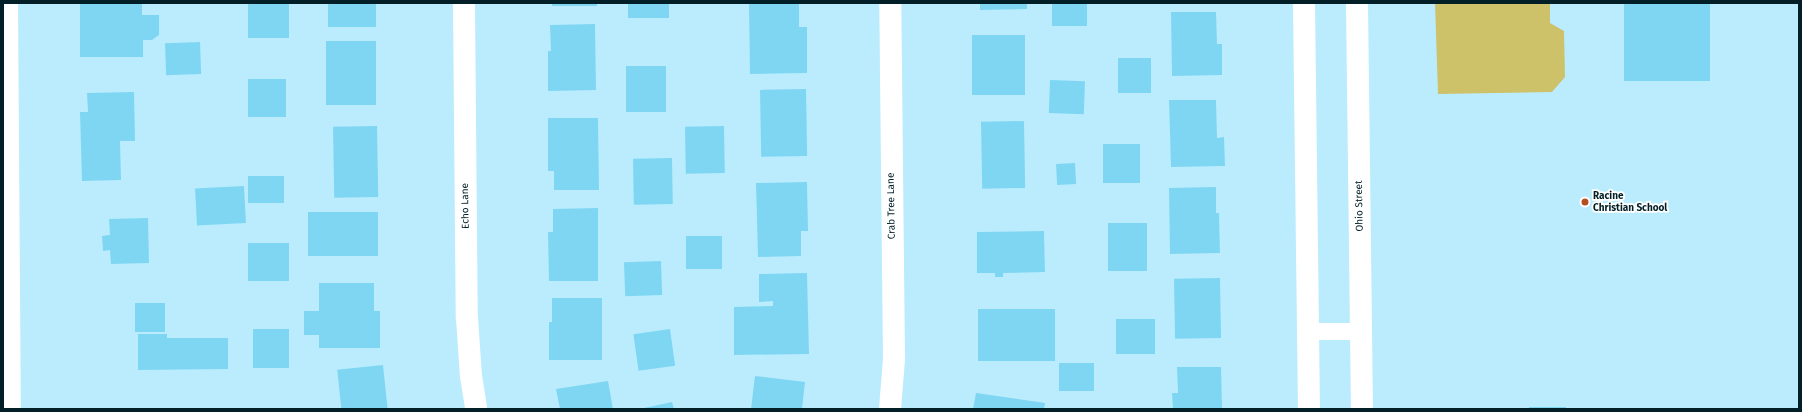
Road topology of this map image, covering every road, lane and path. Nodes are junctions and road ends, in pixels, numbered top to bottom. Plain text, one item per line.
1 (7, 3) edge
2 (464, 3) edge
3 (890, 3) edge
4 (1304, 3) edge
5 (1357, 3) edge
6 (1308, 331) junction
7 (1361, 331) junction
8 (10, 409) edge
9 (476, 409) edge
10 (890, 409) edge
11 (1309, 409) edge
12 (1362, 409) edge

1 - 8 street
2 - 9 street, Echo Lane
3 - 10 street, Crab Tree Lane
4 - 6 street
5 - 7 street, Ohio Street
6 - 7 lane
6 - 11 street
7 - 12 street, Ohio Street

